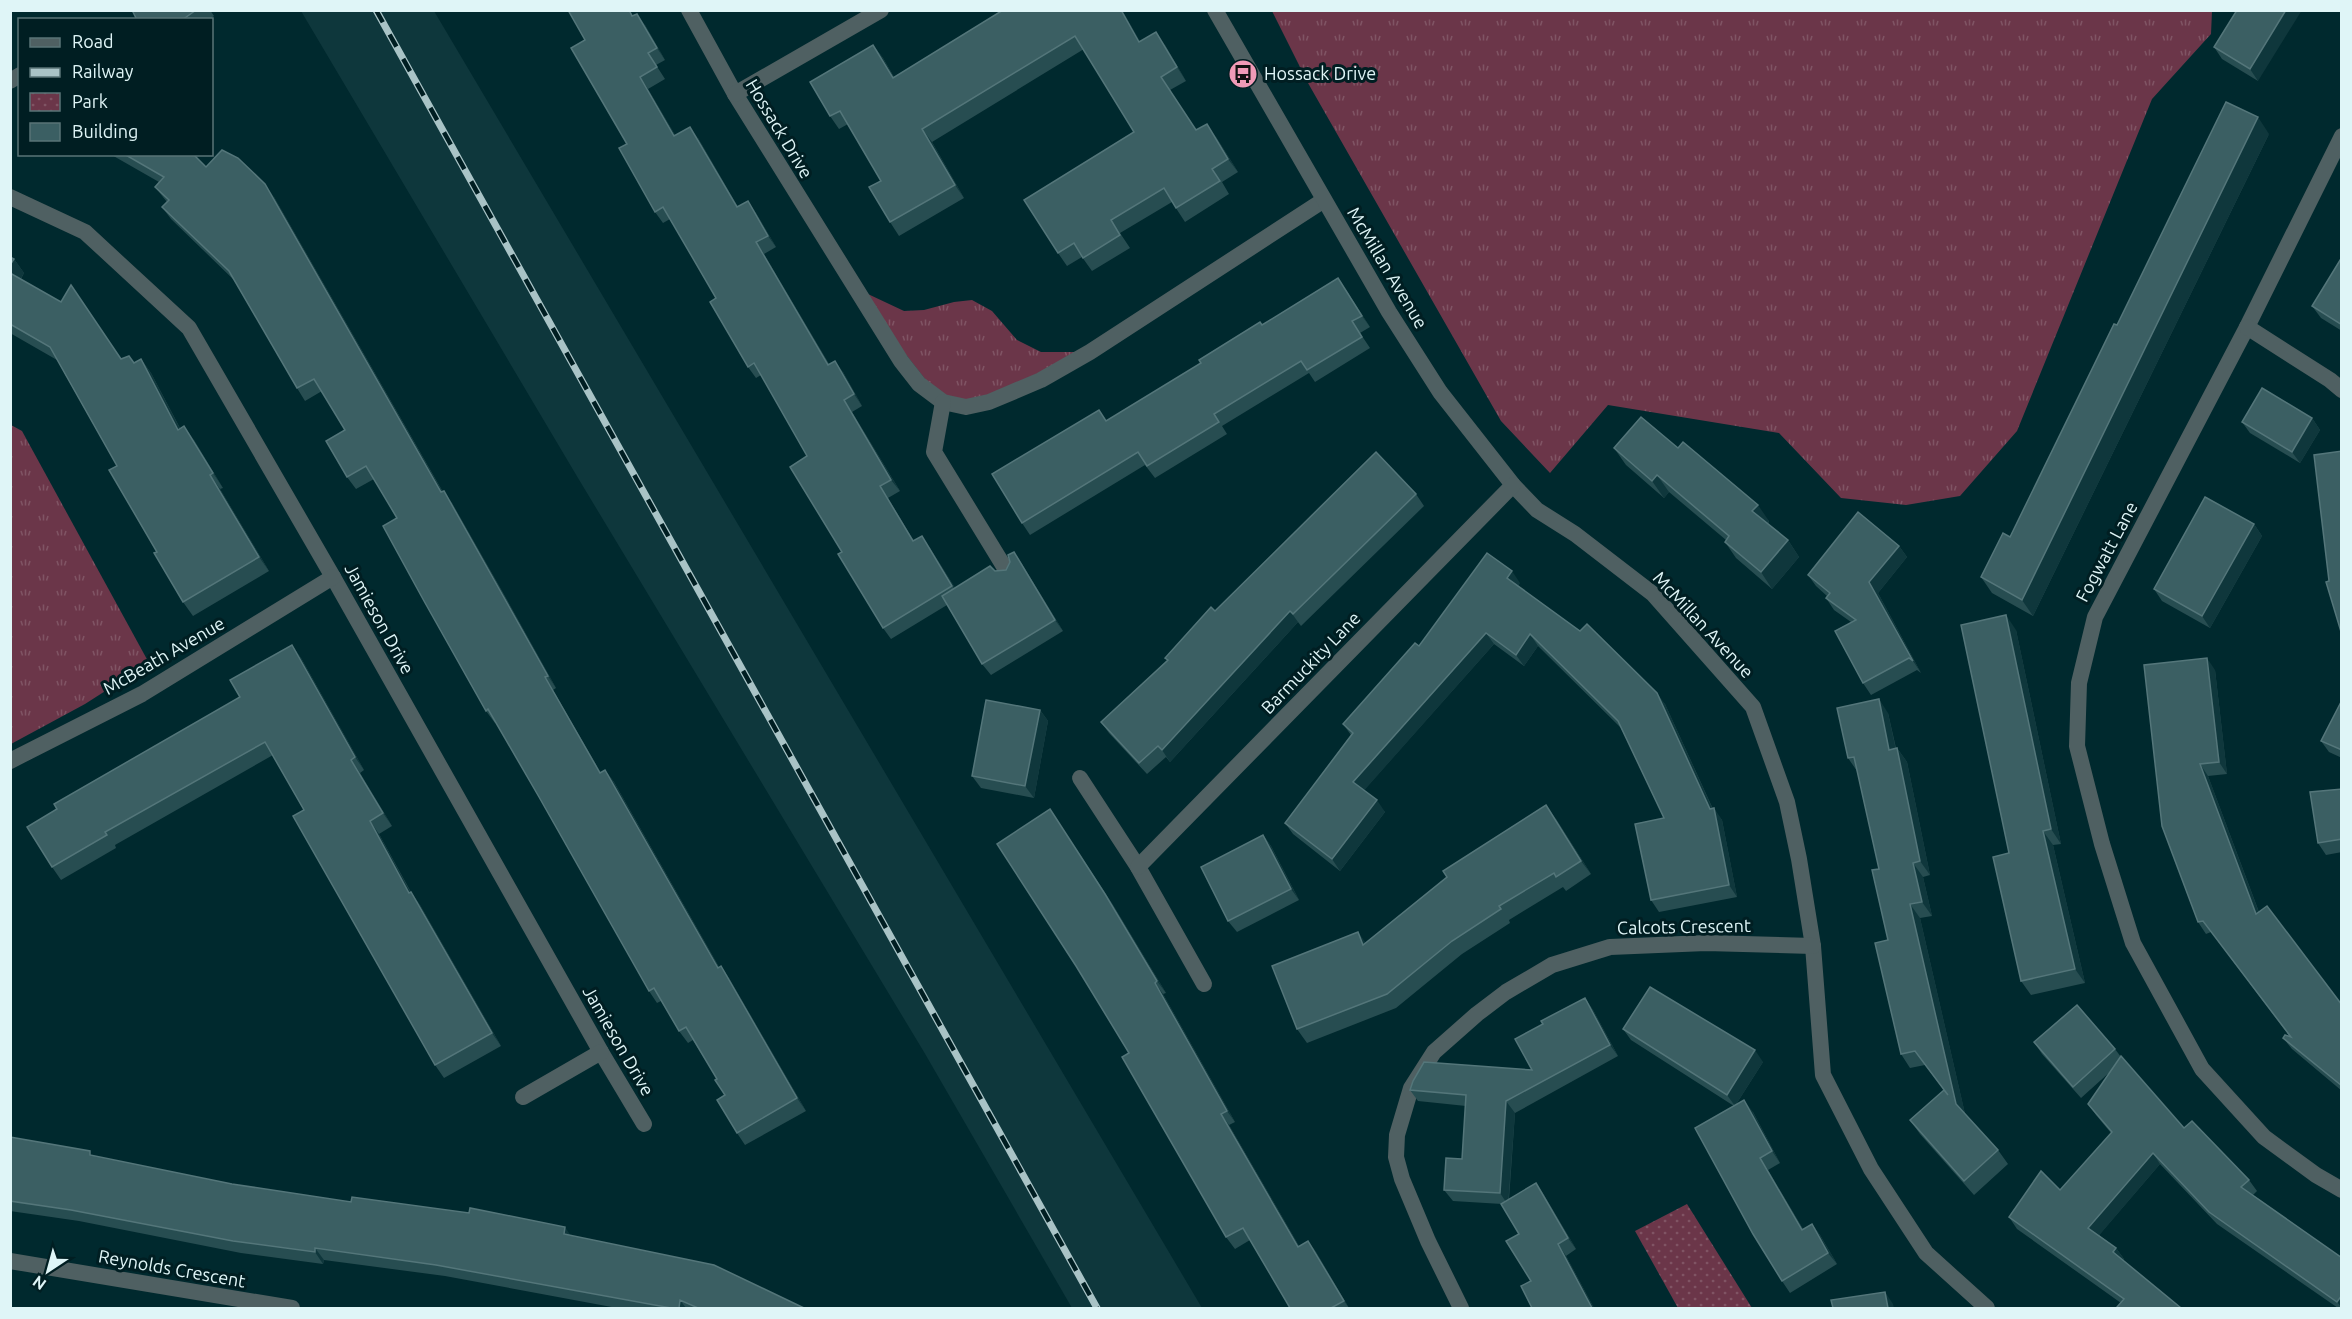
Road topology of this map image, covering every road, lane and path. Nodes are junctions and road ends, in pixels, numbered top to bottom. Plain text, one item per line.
1 (689, 10) edge
2 (881, 10) edge
3 (1215, 10) edge
4 (735, 94) junction
5 (2342, 136) edge
6 (10, 197) edge
7 (1324, 200) junction
8 (2247, 327) junction
9 (2342, 390) edge
10 (943, 402) junction
11 (1513, 485) junction
12 (1008, 573) edge
13 (333, 577) junction
14 (10, 761) edge
15 (1080, 778) dead end
16 (1138, 867) junction
17 (1813, 946) junction
18 (1204, 984) dead end
19 (601, 1052) junction
20 (523, 1096) dead end
21 (644, 1124) dead end
22 (2342, 1190) edge
23 (10, 1261) edge
24 (292, 1308) edge
25 (1461, 1308) edge
26 (1987, 1308) edge

1 - 4 street, Hossack Drive
2 - 4 street
3 - 7 street, McMillan Avenue
4 - 10 street, Hossack Drive
5 - 8 street, Fogwatt Lane
6 - 13 street, Jamieson Drive
7 - 10 street, Hossack Drive
7 - 11 street, McMillan Avenue
8 - 9 street
8 - 22 street, Fogwatt Lane
10 - 12 street
11 - 16 street, Barmuckity Lane
11 - 17 street, McMillan Avenue
13 - 14 street, McBeath Avenue
13 - 19 street, Jamieson Drive
15 - 16 street
16 - 18 street
17 - 25 street, Calcots Crescent
17 - 26 street, McMillan Avenue
19 - 20 street
19 - 21 street, Jamieson Drive
23 - 24 street, Reynolds Crescent

